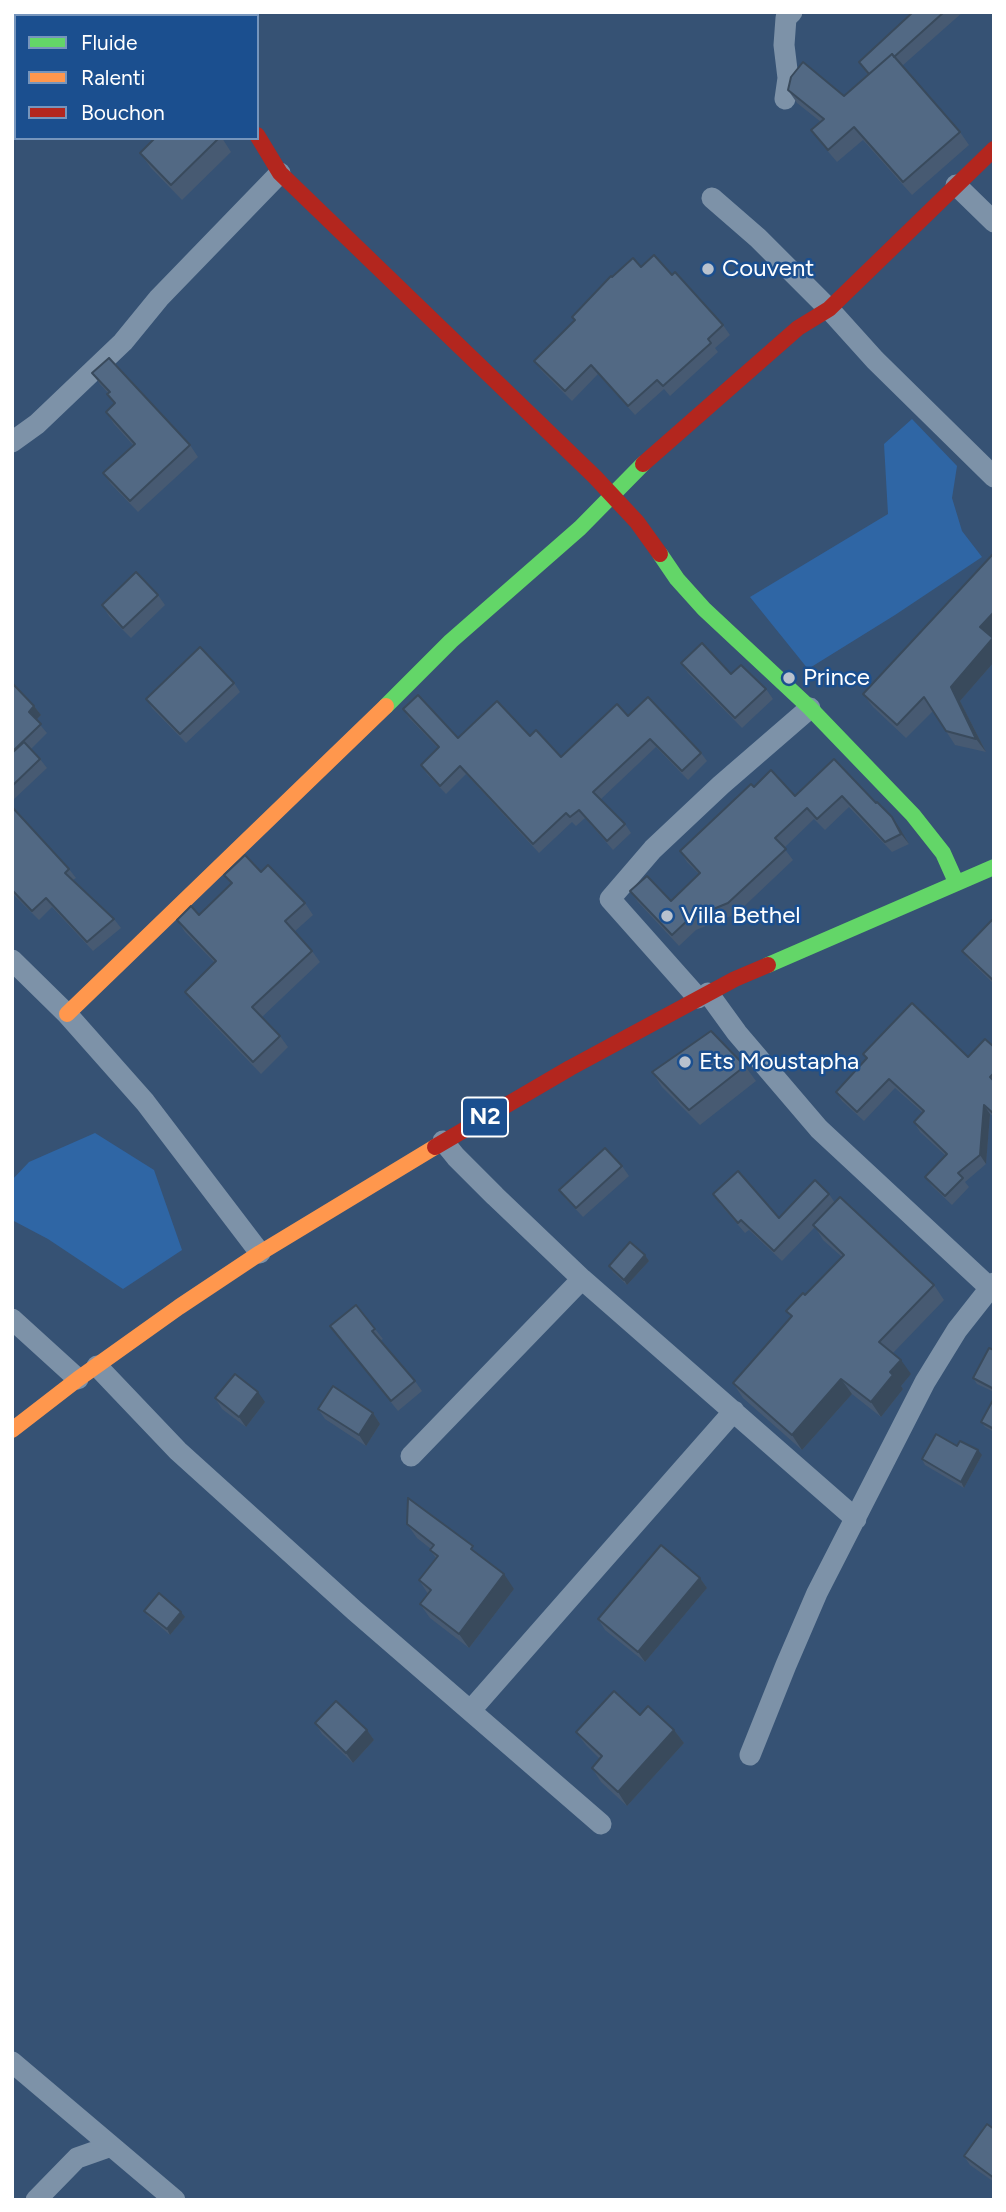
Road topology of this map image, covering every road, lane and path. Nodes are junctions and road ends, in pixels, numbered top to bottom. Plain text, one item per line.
1 (792, 12) edge
2 (785, 99) edge
3 (259, 138) edge
4 (994, 149) edge
5 (281, 173) junction
6 (956, 186) junction
7 (712, 198) dead end
8 (994, 222) edge
9 (829, 309) junction
10 (15, 434) edge
11 (994, 477) edge
12 (612, 496) junction
13 (810, 708) junction
14 (994, 867) edge
15 (956, 882) junction
16 (12, 960) edge
17 (703, 995) junction
18 (67, 1014) junction
19 (443, 1141) junction
20 (260, 1253) junction
21 (582, 1279) junction
22 (992, 1285) edge
23 (12, 1319) edge
24 (97, 1366) junction
25 (78, 1379) junction
26 (734, 1411) junction
27 (12, 1430) edge
28 (411, 1456) dead end
29 (856, 1519) junction
30 (471, 1710) junction
31 (750, 1755) dead end
32 (601, 1824) dead end
33 (12, 2062) edge
34 (111, 2146) junction
35 (36, 2200) edge
36 (175, 2200) edge

1 - 2 street
3 - 5 main road
4 - 6 main road
5 - 10 street
5 - 12 main road
6 - 8 street
6 - 9 main road
7 - 9 street
9 - 11 street
9 - 12 main road
12 - 13 main road
12 - 18 main road
13 - 15 main road
13 - 17 street
14 - 15 main road, N2
15 - 17 main road, N2
16 - 18 street
17 - 19 main road, N2
17 - 22 street
18 - 20 street
19 - 20 main road, N2
19 - 21 street
20 - 24 main road, N2
21 - 26 street
21 - 28 street
22 - 29 street
23 - 25 street
24 - 25 main road, N2
24 - 30 street
25 - 27 main road, N2
26 - 29 street
26 - 30 street
29 - 31 street
30 - 32 street
33 - 34 street
34 - 35 street
34 - 36 street

